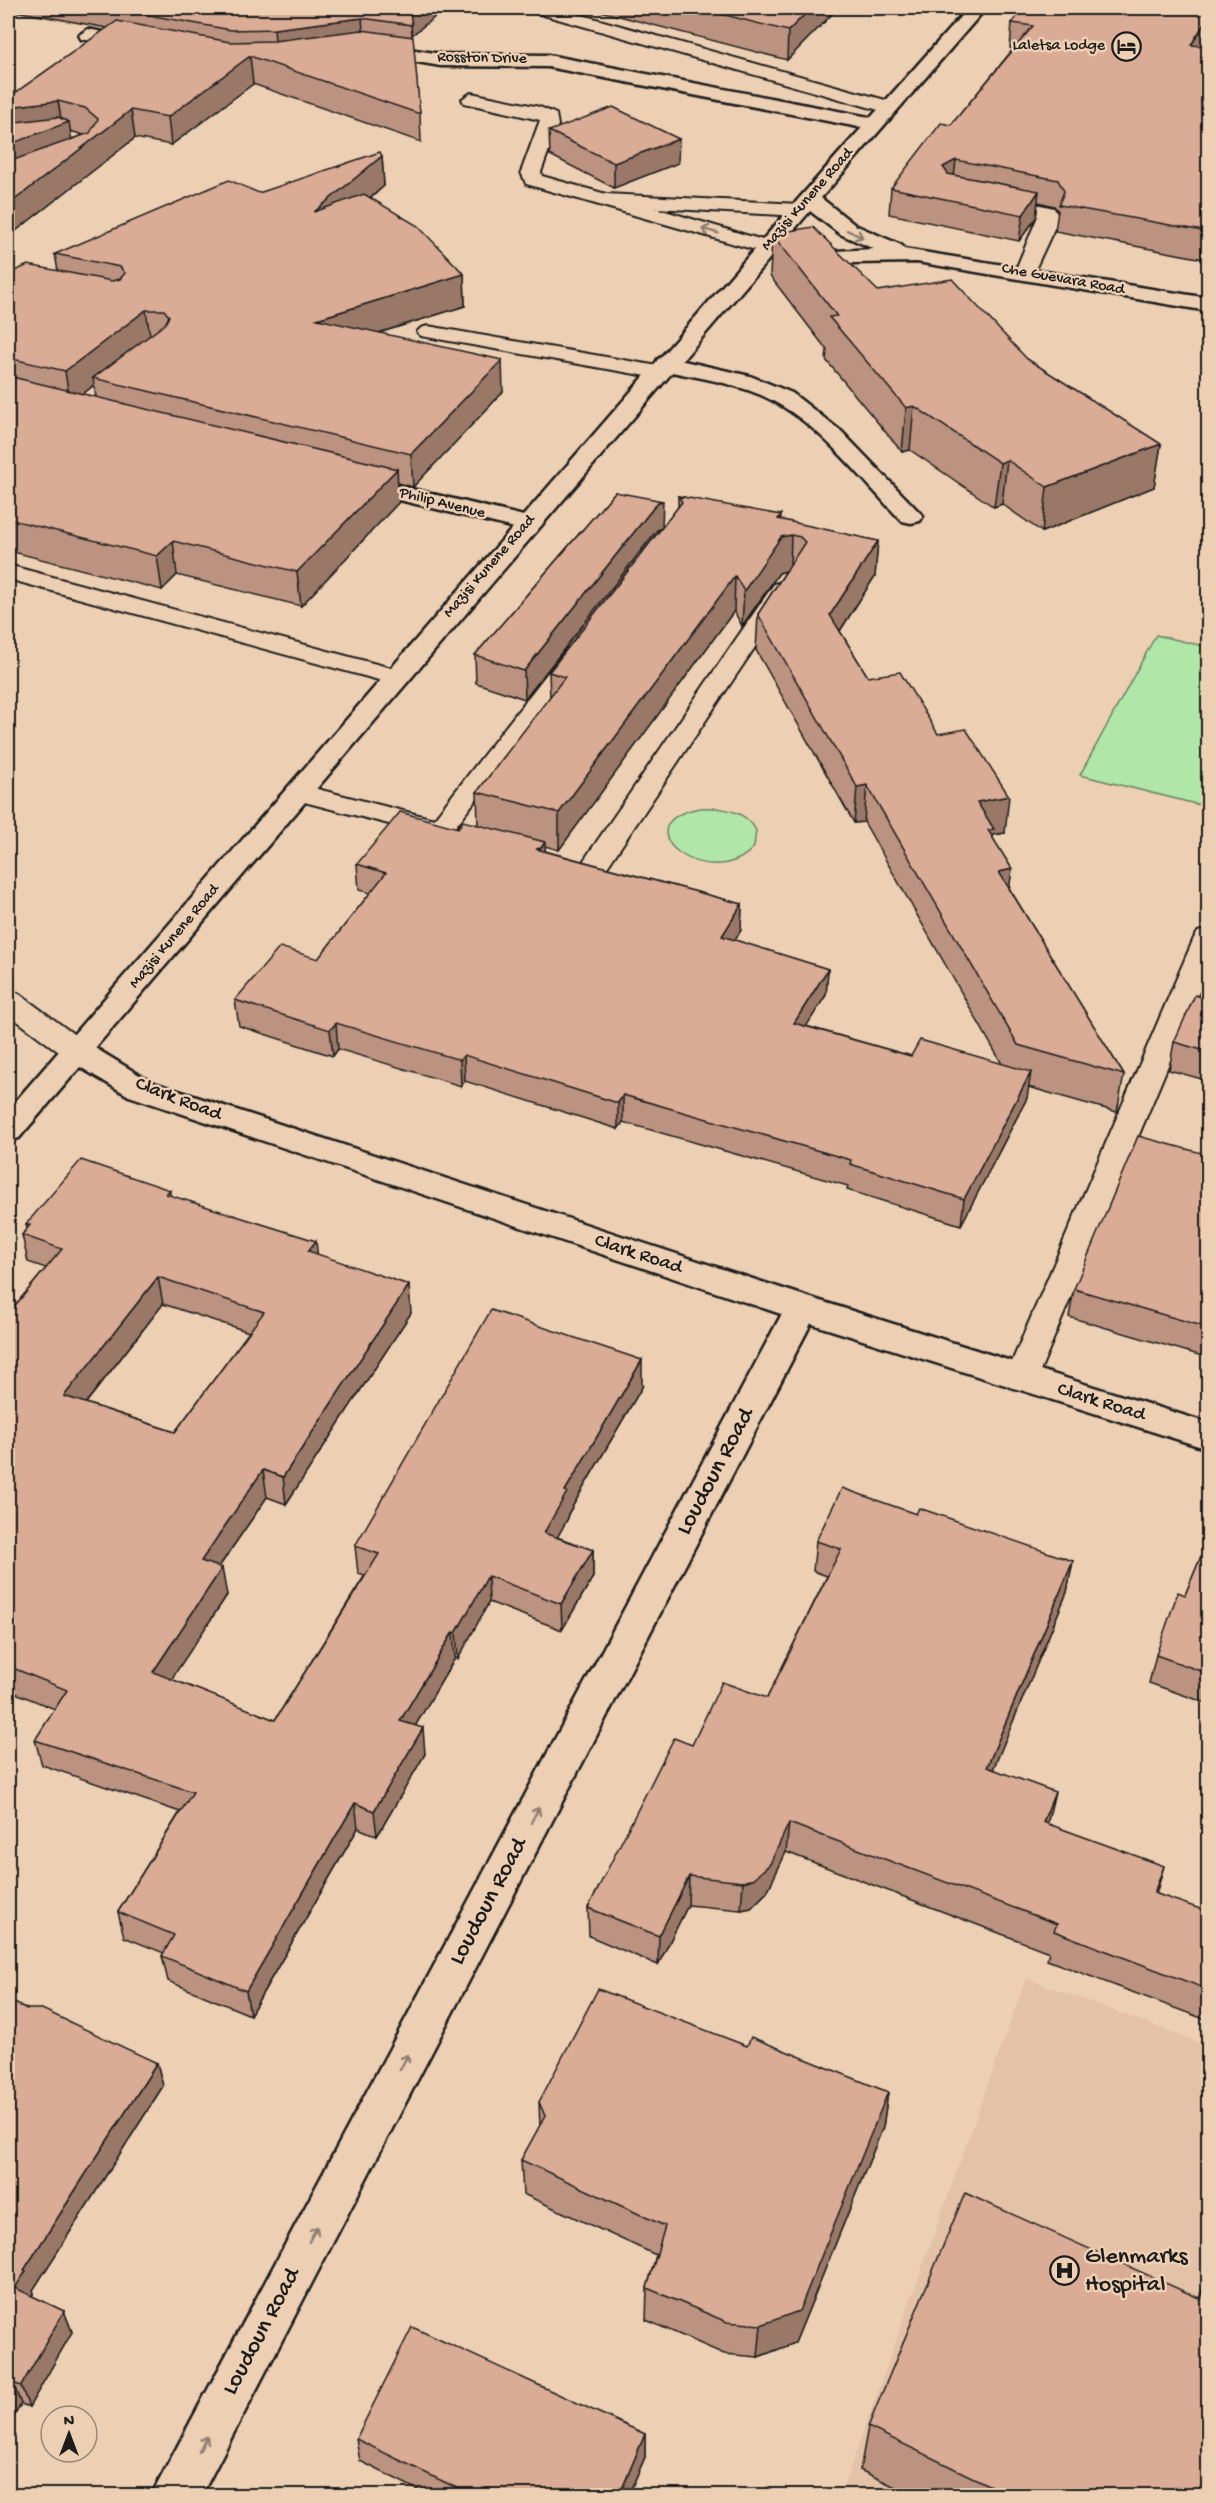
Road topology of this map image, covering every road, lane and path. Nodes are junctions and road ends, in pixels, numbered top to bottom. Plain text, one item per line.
1 (539, 8) edge
2 (977, 8) edge
3 (88, 35) dead end
4 (164, 50) edge
5 (348, 50) edge
6 (471, 99) dead end
7 (882, 115) junction
8 (974, 197) edge
9 (605, 200) junction
10 (684, 204) junction
11 (805, 204) junction
12 (670, 220) junction
13 (766, 247) junction
14 (917, 256) junction
15 (746, 271) junction
16 (1024, 274) junction
17 (1209, 305) edge
18 (428, 332) dead end
19 (662, 368) junction
20 (330, 476) edge
21 (911, 516) dead end
22 (527, 524) junction
23 (8, 572) edge
24 (789, 579) edge
25 (586, 640) edge
26 (397, 676) junction
27 (298, 792) junction
28 (592, 869) edge
29 (1209, 938) edge
30 (11, 1004) edge
31 (77, 1051) junction
32 (8, 1130) edge
33 (802, 1308) junction
34 (1022, 1378) junction
35 (1209, 1436) edge
36 (176, 2496) edge

1 - 7 lane
2 - 7 street, Mazisi Kunene Road
3 - 4 street
5 - 7 street, Rosston Drive
6 - 9 lane
7 - 11 street, Mazisi Kunene Road
8 - 16 lane
9 - 10 lane
9 - 12 lane
10 - 11 lane
10 - 12 lane
11 - 13 street, Mazisi Kunene Road
11 -> 14 street, Che Guevara Road
13 -> 12 lane
13 - 15 street, Mazisi Kunene Road
14 - 15 street, Che Guevara Road
14 - 16 street, Che Guevara Road
15 - 19 street, Mazisi Kunene Road
16 - 17 street, Che Guevara Road
18 - 19 lane
19 - 21 street
19 - 22 street, Mazisi Kunene Road
20 - 22 street, Philip Avenue
22 - 26 street, Mazisi Kunene Road
23 - 26 lane
24 - 28 lane
25 - 27 lane
26 - 27 street, Mazisi Kunene Road
27 - 31 street, Mazisi Kunene Road
29 - 34 lane
30 - 31 lane
31 - 32 street, Mazisi Kunene Road
31 - 33 street, Clark Road
33 - 34 street, Clark Road
36 -> 33 street, Loudoun Road
34 - 35 street, Clark Road

